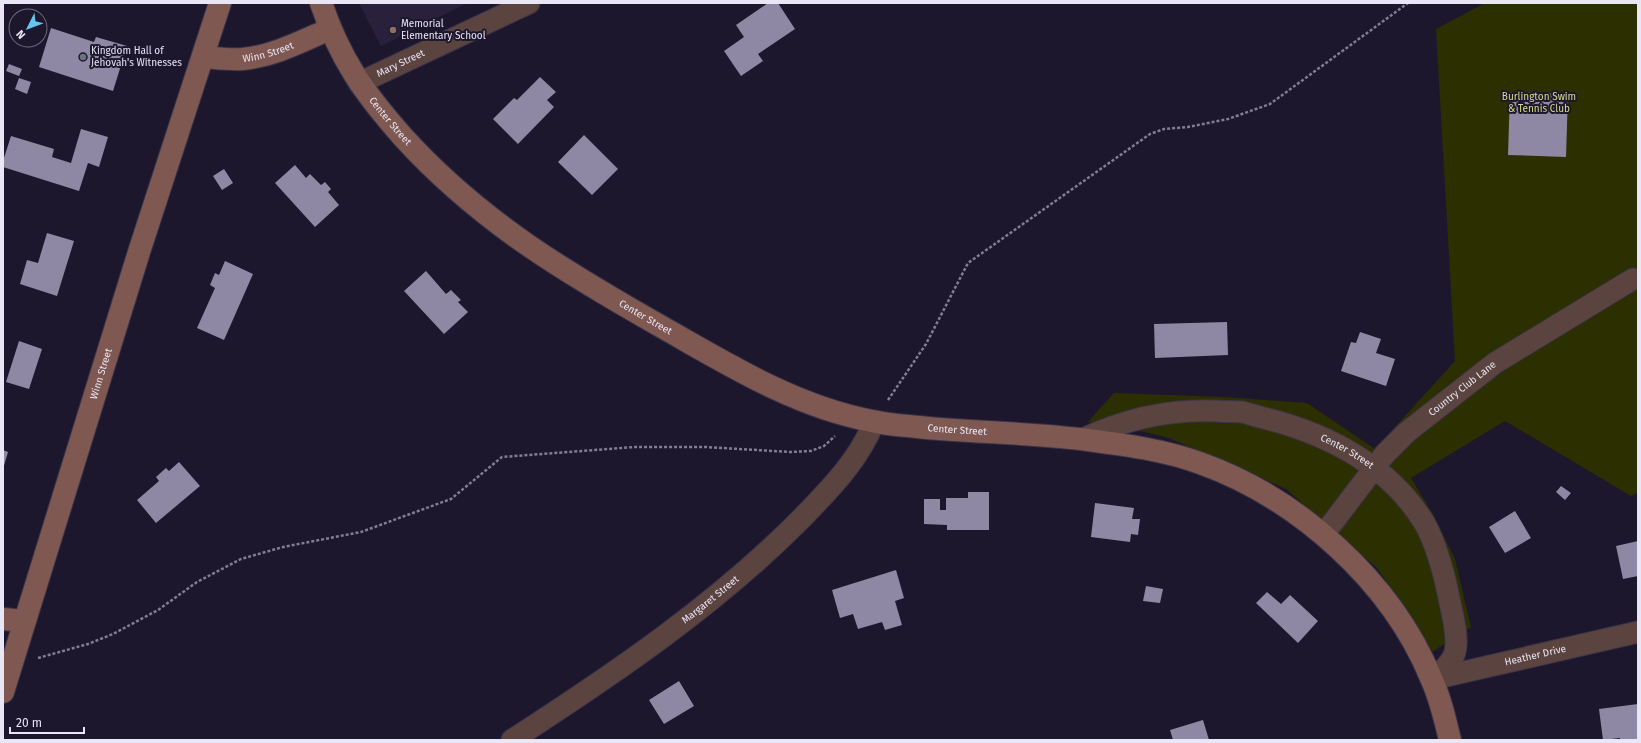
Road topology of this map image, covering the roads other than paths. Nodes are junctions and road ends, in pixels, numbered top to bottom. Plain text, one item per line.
1 (220, 3) edge
2 (321, 3) edge
3 (529, 3) edge
4 (330, 29) junction
5 (203, 56) junction
6 (359, 83) junction
7 (1633, 279) dead end
8 (874, 422) junction
9 (1083, 439) junction
10 (1374, 468) junction
11 (1324, 534) junction
12 (14, 620) edge
13 (1638, 632) edge
14 (1432, 680) junction
15 (3, 692) edge
16 (512, 740) edge
17 (1450, 740) edge

1 - 5 main road, Winn Street
2 - 4 main road, Center Street
3 - 6 street, Mary Street
4 - 5 main road, Winn Street
4 - 6 main road, Center Street
5 - 12 main road, Winn Street
6 - 8 main road, Center Street
7 - 10 street, Country Club Lane
8 - 9 main road, Center Street
8 - 16 street, Margaret Street
9 - 10 street, Center Street
9 - 11 main road, Center Street
10 - 11 street, Country Club Lane
10 - 14 street, Center Street
11 - 14 main road, Center Street
12 - 15 main road, Winn Street
13 - 14 street, Heather Drive
14 - 17 main road, Center Street

